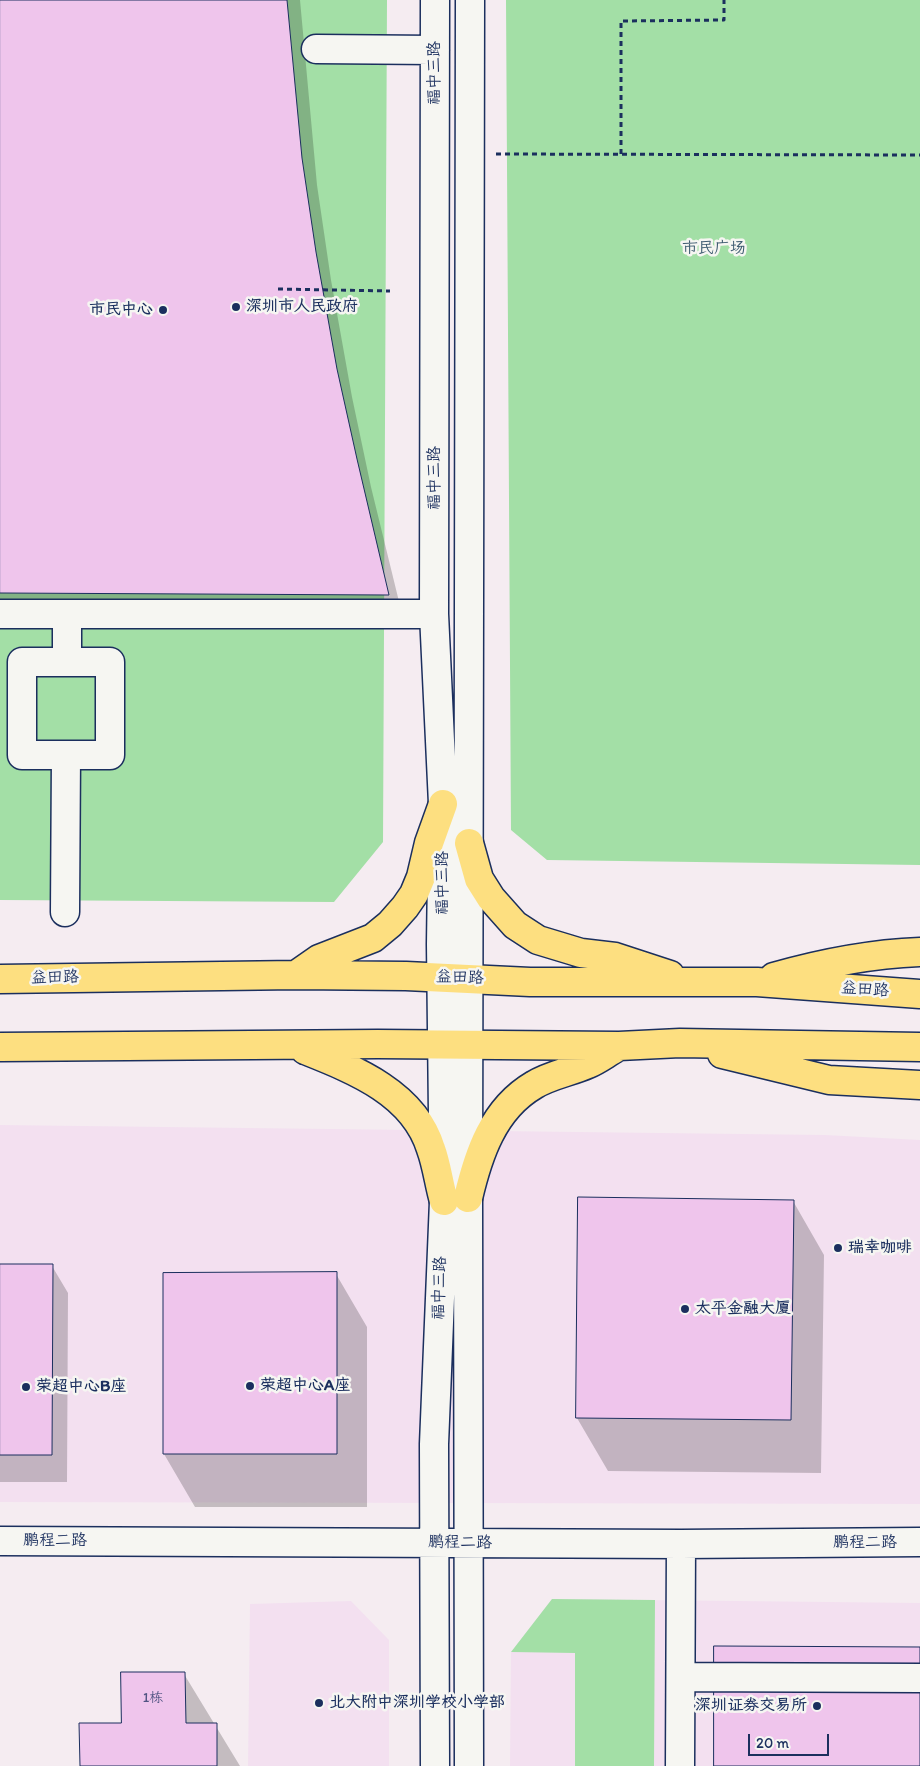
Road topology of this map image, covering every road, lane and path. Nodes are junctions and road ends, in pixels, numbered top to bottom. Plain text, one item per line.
1 (435, 0) edge
2 (470, 0) edge
3 (724, 0) edge
4 (316, 49) dead end
5 (435, 50) junction
6 (494, 154) dead end
7 (621, 154) junction
8 (920, 154) edge
9 (278, 289) dead end
10 (390, 291) dead end
11 (0, 614) edge
12 (67, 614) junction
13 (434, 614) junction
14 (67, 662) junction
15 (66, 755) junction
16 (443, 804) junction
17 (469, 843) junction
18 (65, 912) dead end
19 (920, 952) edge
20 (296, 975) junction
21 (442, 978) junction
22 (0, 979) edge
23 (468, 979) junction
24 (693, 982) junction
25 (757, 982) junction
26 (920, 994) edge
27 (680, 1043) junction
28 (455, 1044) junction
29 (292, 1045) junction
30 (619, 1046) junction
31 (0, 1047) edge
32 (920, 1047) edge
33 (920, 1085) edge
34 (456, 1200) junction
35 (0, 1541) edge
36 (434, 1542) junction
37 (920, 1542) edge
38 (469, 1543) junction
39 (682, 1544) junction
40 (680, 1677) junction
41 (920, 1678) edge
42 (435, 1766) edge
43 (469, 1766) edge
44 (680, 1766) edge

1 - 5 street, 福中三路
2 - 17 street, 福中三路
3 - 7 path
4 - 5 street
5 - 13 street, 福中三路
6 - 7 path
7 - 8 path
9 - 10 path
11 - 12 street
12 - 13 street
12 - 14 street
13 - 16 street, 福中三路
14 - 15 street
14 - 15 street
15 - 18 street
16 - 20 main road
16 - 21 street, 福中三路
17 - 23 street, 福中三路
17 - 24 main road
19 - 25 main road
20 - 21 main road, 益田路
20 - 22 main road, 益田路
21 - 23 main road, 益田路
21 - 28 street, 福中三路
23 - 24 main road, 益田路
23 - 28 street, 福中三路
24 - 25 main road, 益田路
25 - 26 main road, 益田路
27 - 30 main road
27 - 32 main road
27 - 33 main road
28 - 29 main road
28 - 30 main road
28 - 34 street, 福中三路
29 - 31 main road
29 - 34 main road
30 - 34 main road
34 - 36 street, 福中三路
34 - 38 street, 福中三路
35 - 36 street, 鹏程二路
36 - 38 street, 鹏程二路
36 - 42 street, 福中三路
37 - 39 street, 鹏程二路
38 - 39 street, 鹏程二路
38 - 43 street, 福中三路
39 - 40 street
40 - 41 street
40 - 44 street

